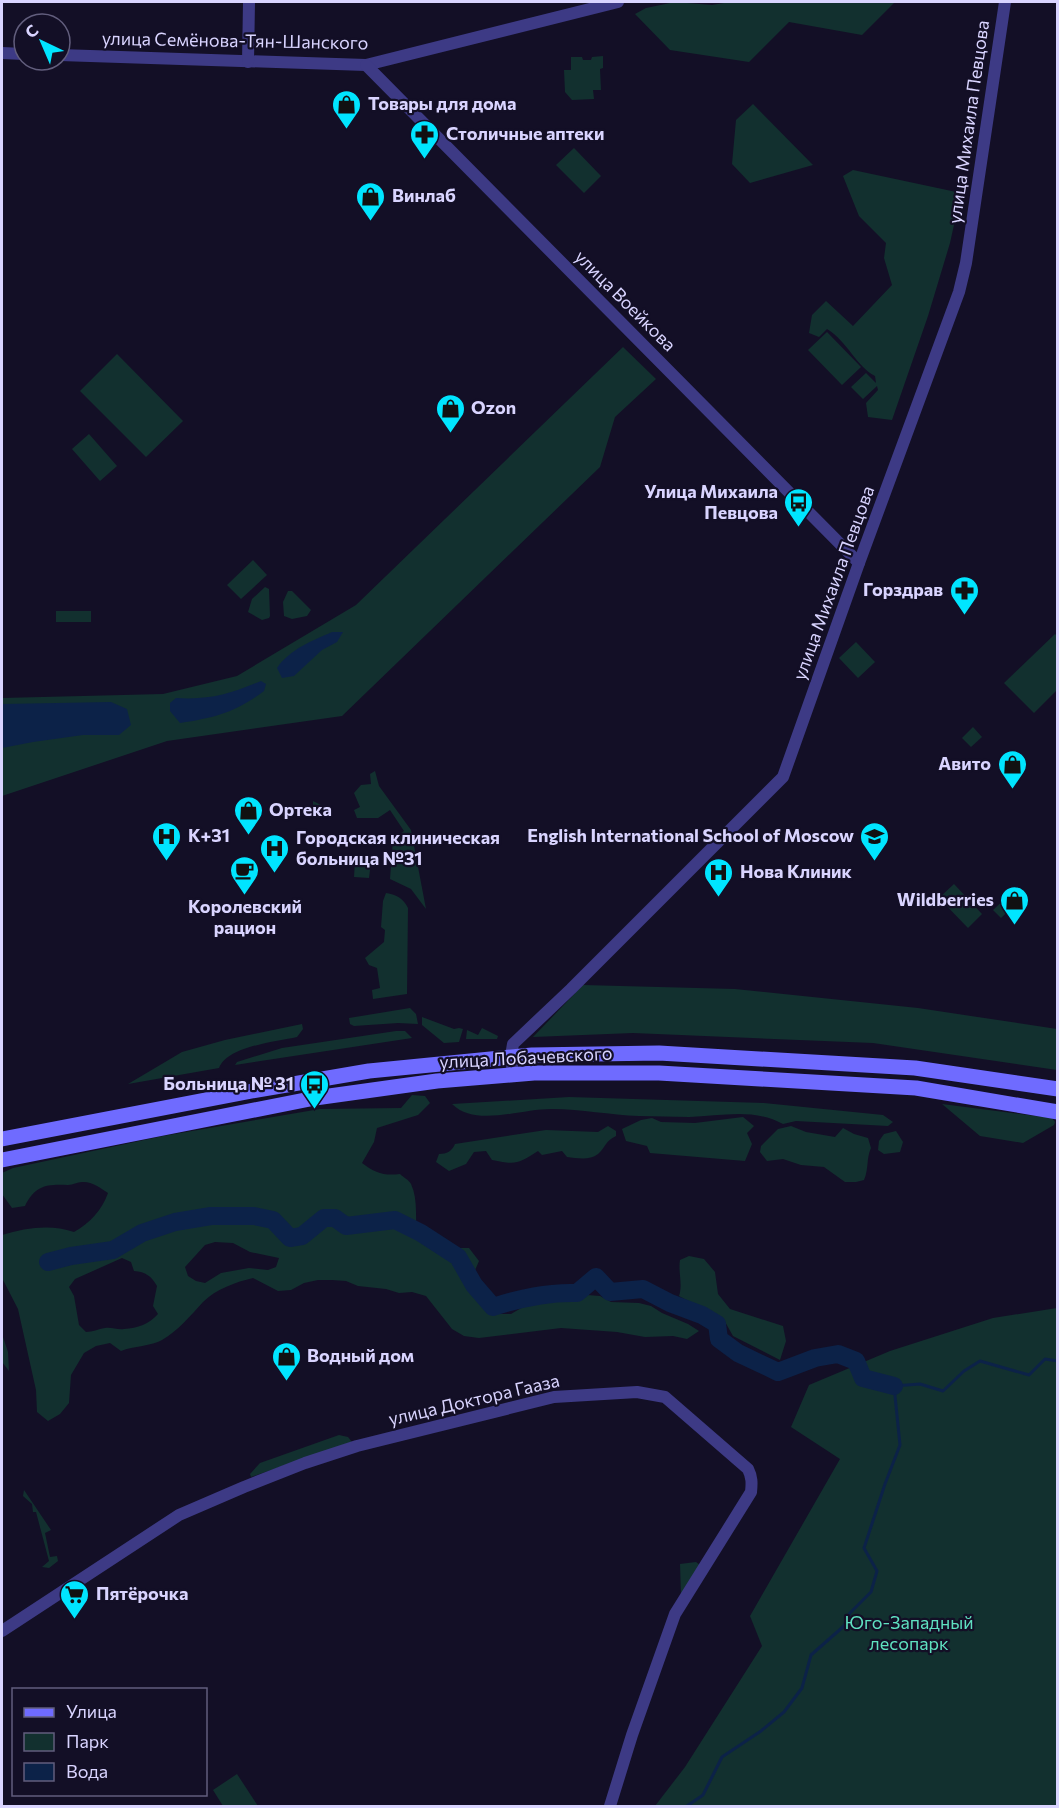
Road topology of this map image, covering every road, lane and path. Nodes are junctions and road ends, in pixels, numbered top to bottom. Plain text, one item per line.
1 (249, 2) edge
2 (618, 2) edge
3 (1005, 2) edge
4 (72, 55) edge
5 (248, 62) junction
6 (366, 65) junction
7 (859, 563) junction
8 (511, 1056) junction
9 (513, 1075) junction
10 (1058, 1089) edge
11 (1058, 1112) edge
12 (2, 1139) edge
13 (2, 1160) edge
14 (2, 1631) edge
15 (610, 1806) edge

1 - 5 street
2 - 6 street, улица Семёнова-Тян-Шанского
3 - 7 street, улица Михаила Певцова
4 - 5 street, улица Семёнова-Тян-Шанского
5 - 6 street, улица Семёнова-Тян-Шанского
6 - 7 street, улица Воейкова
7 - 8 street, улица Михаила Певцова
8 - 9 street
8 - 10 main road, улица Лобачевского
8 - 12 main road, улица Лобачевского
9 - 11 main road, улица Лобачевского
9 - 13 main road, улица Лобачевского
14 - 15 street, улица Доктора Гааза

